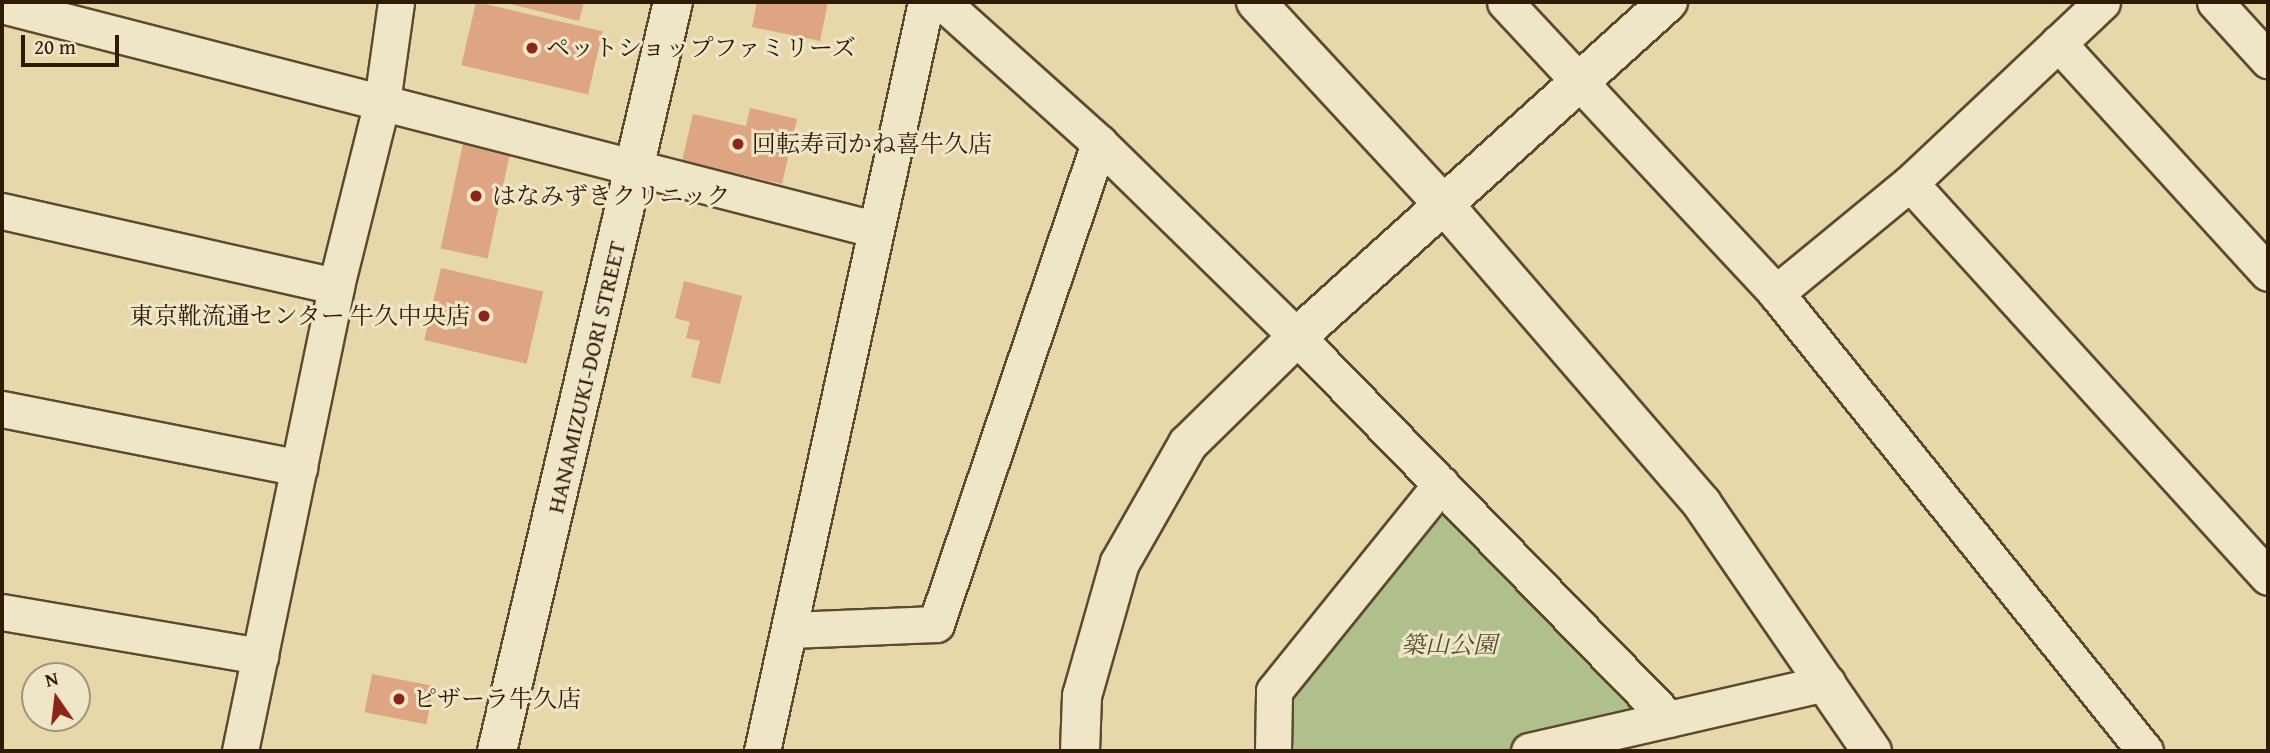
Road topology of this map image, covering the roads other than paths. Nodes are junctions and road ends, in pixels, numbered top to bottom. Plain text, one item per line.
1 (396, 2) edge
2 (673, 2) edge
3 (926, 2) edge
4 (942, 2) edge
5 (1256, 2) edge
6 (1505, 2) edge
7 (1668, 2) edge
8 (2102, 2) edge
9 (2215, 2) edge
10 (2, 5) edge
11 (2058, 43) junction
12 (2268, 60) edge
13 (1582, 83) junction
14 (382, 102) junction
15 (1099, 142) junction
16 (635, 170) junction
17 (1910, 183) junction
18 (1446, 207) junction
19 (2, 211) edge
20 (874, 229) junction
21 (2268, 273) edge
22 (336, 286) junction
23 (1776, 293) junction
24 (1297, 337) junction
25 (2, 409) edge
26 (299, 468) junction
27 (1441, 484) junction
28 (2268, 577) edge
29 (2, 612) edge
30 (790, 631) junction
31 (260, 656) junction
32 (1827, 683) junction
33 (1669, 719) junction
34 (240, 751) edge
35 (496, 751) edge
36 (762, 751) edge
37 (1080, 751) edge
38 (1273, 751) edge
39 (1529, 751) edge
40 (1872, 751) edge
41 (2145, 751) edge

1 - 14 street
2 - 16 street, HANAMIZUKI-DORI STREET
3 - 20 street
4 - 15 street
5 - 18 street
6 - 13 street
7 - 13 street
8 - 11 street
9 - 12 street
10 - 14 street
11 - 17 street
11 - 21 street
13 - 18 street
13 - 23 street
14 - 16 street
14 - 22 street
15 - 24 street
15 - 30 street
16 - 20 street
16 - 35 street, HANAMIZUKI-DORI STREET
17 - 23 street
17 - 28 street
18 - 24 street
18 - 32 street
19 - 22 street
20 - 30 street
22 - 26 street
23 - 41 street
24 - 27 street
24 - 37 street
25 - 26 street
26 - 31 street
27 - 33 street
27 - 38 street
29 - 31 street
30 - 36 street
31 - 34 street
32 - 33 street
32 - 40 street
33 - 39 street

